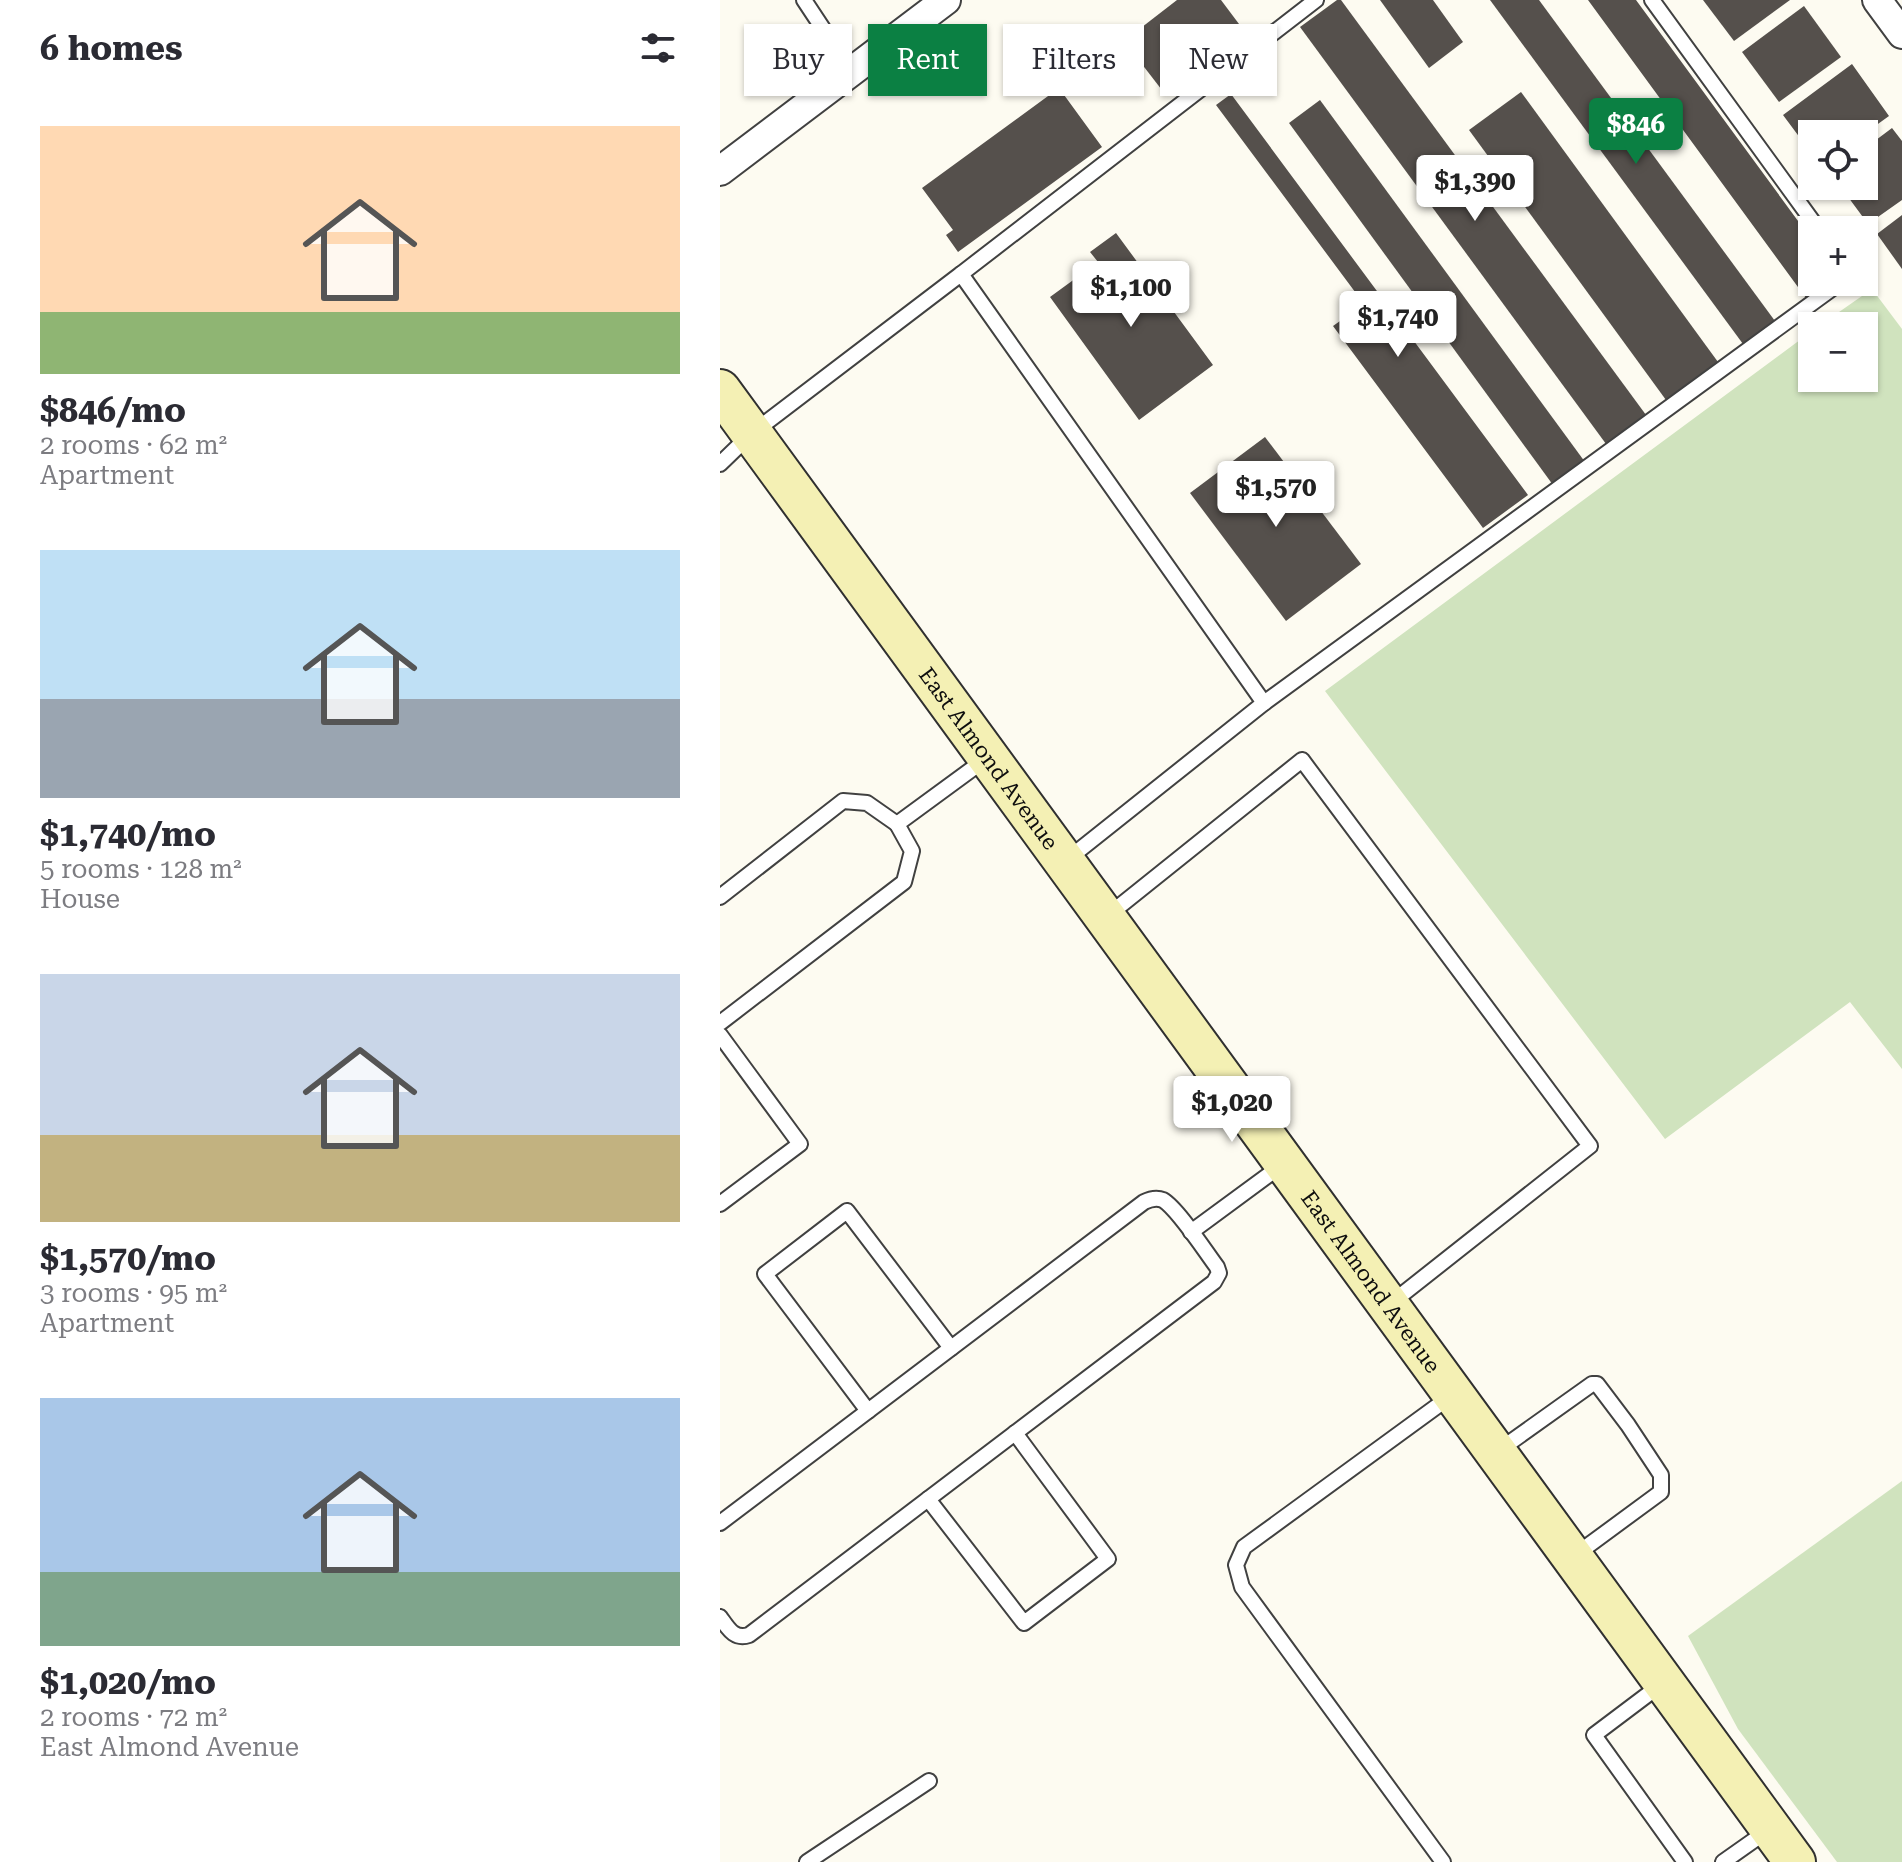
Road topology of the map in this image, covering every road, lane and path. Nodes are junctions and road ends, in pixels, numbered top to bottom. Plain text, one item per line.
1 (804, 0) edge
2 (1316, 0) edge
3 (1652, 0) edge
4 (1877, 0) edge
5 (938, 2) edge
6 (820, 24) edge
7 (1902, 34) edge
8 (852, 70) edge
9 (818, 96) edge
10 (720, 171) edge
11 (1809, 216) edge
12 (961, 274) junction
13 (1822, 296) edge
14 (720, 390) edge
15 (751, 434) junction
16 (720, 464) edge
17 (1264, 703) junction
18 (987, 757) junction
19 (897, 824) junction
20 (1064, 862) junction
21 (720, 897) edge
22 (1105, 917) junction
23 (720, 1023) edge
24 (720, 1035) edge
25 (1285, 1162) junction
26 (720, 1204) edge
27 (1191, 1232) junction
28 (1390, 1304) junction
29 (951, 1348) junction
30 (1454, 1393) junction
31 (868, 1411) junction
32 (1015, 1433) junction
33 (1497, 1452) junction
34 (928, 1499) junction
35 (720, 1523) edge
36 (1574, 1556) junction
37 (720, 1617) edge
38 (1664, 1682) junction
39 (929, 1781) dead end
40 (1771, 1828) junction
41 (807, 1862) edge
42 (1443, 1862) edge
43 (1685, 1862) edge
44 (1723, 1862) edge
45 (1795, 1862) edge

1 - 6 lane
2 - 12 lane
3 - 11 lane
4 - 7 street
5 - 8 street
9 - 10 street
12 - 15 lane
12 - 17 lane
13 - 17 lane
14 - 15 main road, East Almond Avenue
15 - 16 lane
15 - 18 main road, East Almond Avenue
17 - 20 lane
18 - 19 lane
18 - 20 main road, East Almond Avenue
19 - 21 lane
19 - 23 lane
20 - 22 main road, East Almond Avenue
22 - 25 main road, East Almond Avenue
22 - 28 lane
24 - 26 lane
25 - 27 lane
25 - 28 main road, East Almond Avenue
27 - 29 lane
27 - 32 lane
28 - 30 main road, East Almond Avenue
29 - 31 lane
29 - 31 lane
30 - 33 main road, East Almond Avenue
30 - 42 lane
31 - 35 lane
32 - 34 lane
32 - 34 lane
33 - 36 main road, East Almond Avenue
33 - 36 lane
34 - 37 lane
36 - 38 main road, East Almond Avenue
38 - 40 main road, East Almond Avenue
38 - 43 lane
39 - 41 lane
40 - 44 lane
40 - 45 main road, East Almond Avenue

